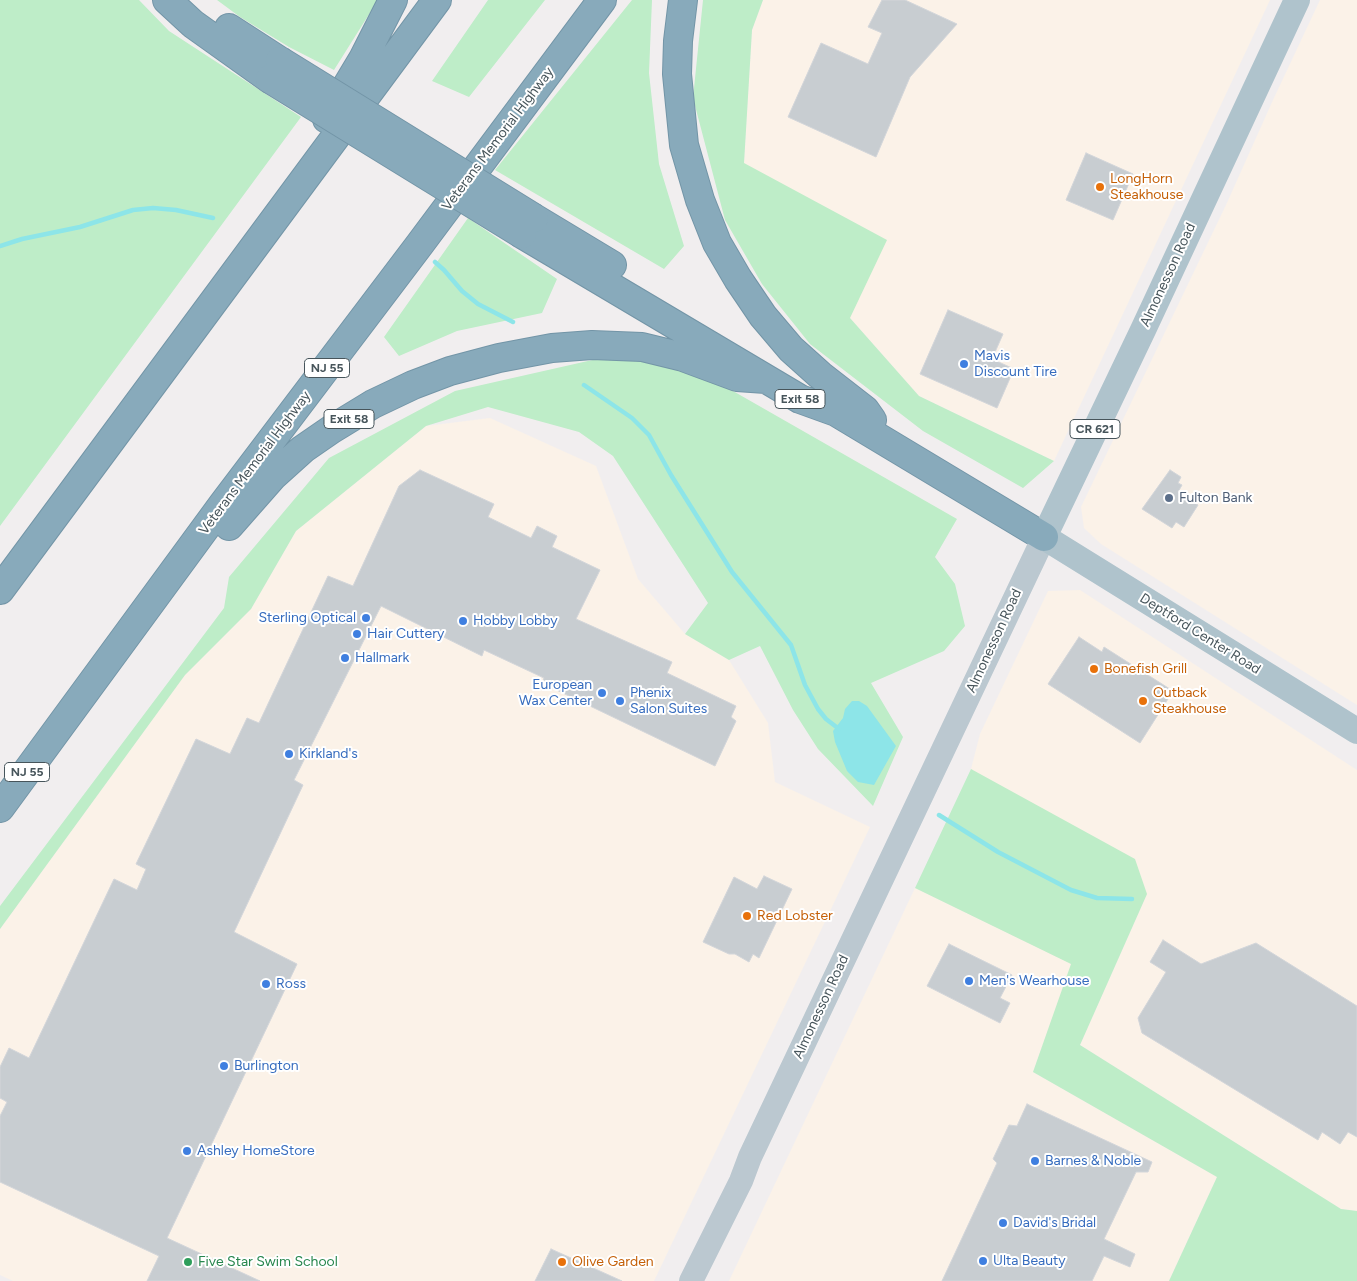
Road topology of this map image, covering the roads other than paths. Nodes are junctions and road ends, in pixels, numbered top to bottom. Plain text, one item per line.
1 (167, 0) edge
2 (193, 0) edge
3 (393, 0) edge
4 (437, 0) edge
5 (602, 0) edge
6 (683, 0) edge
7 (1297, 0) edge
8 (275, 70) junction
9 (293, 193) junction
10 (528, 226) junction
11 (766, 379) junction
12 (836, 412) junction
13 (888, 443) junction
14 (1044, 537) junction
15 (0, 590) edge
16 (1357, 731) edge
17 (54, 737) junction
18 (0, 808) edge
19 (691, 1281) edge

1 - 8 highway, Exit 58
2 - 8 highway
3 - 9 highway
4 - 9 highway
5 - 17 highway, Veterans Memorial Highway / NJ 55
6 - 13 highway
7 - 14 main road, Almonesson Road / CR 621
8 - 10 highway, Exit 58, bridge
9 - 15 highway
10 - 11 highway, Exit 58
10 - 12 highway
11 - 12 highway, Exit 58
11 - 17 highway, Exit 58
12 - 13 highway
13 - 14 highway
14 - 16 main road, Deptford Center Road
14 - 19 street, Almonesson Road / CR 621
17 - 18 highway, Veterans Memorial Highway / NJ 55

